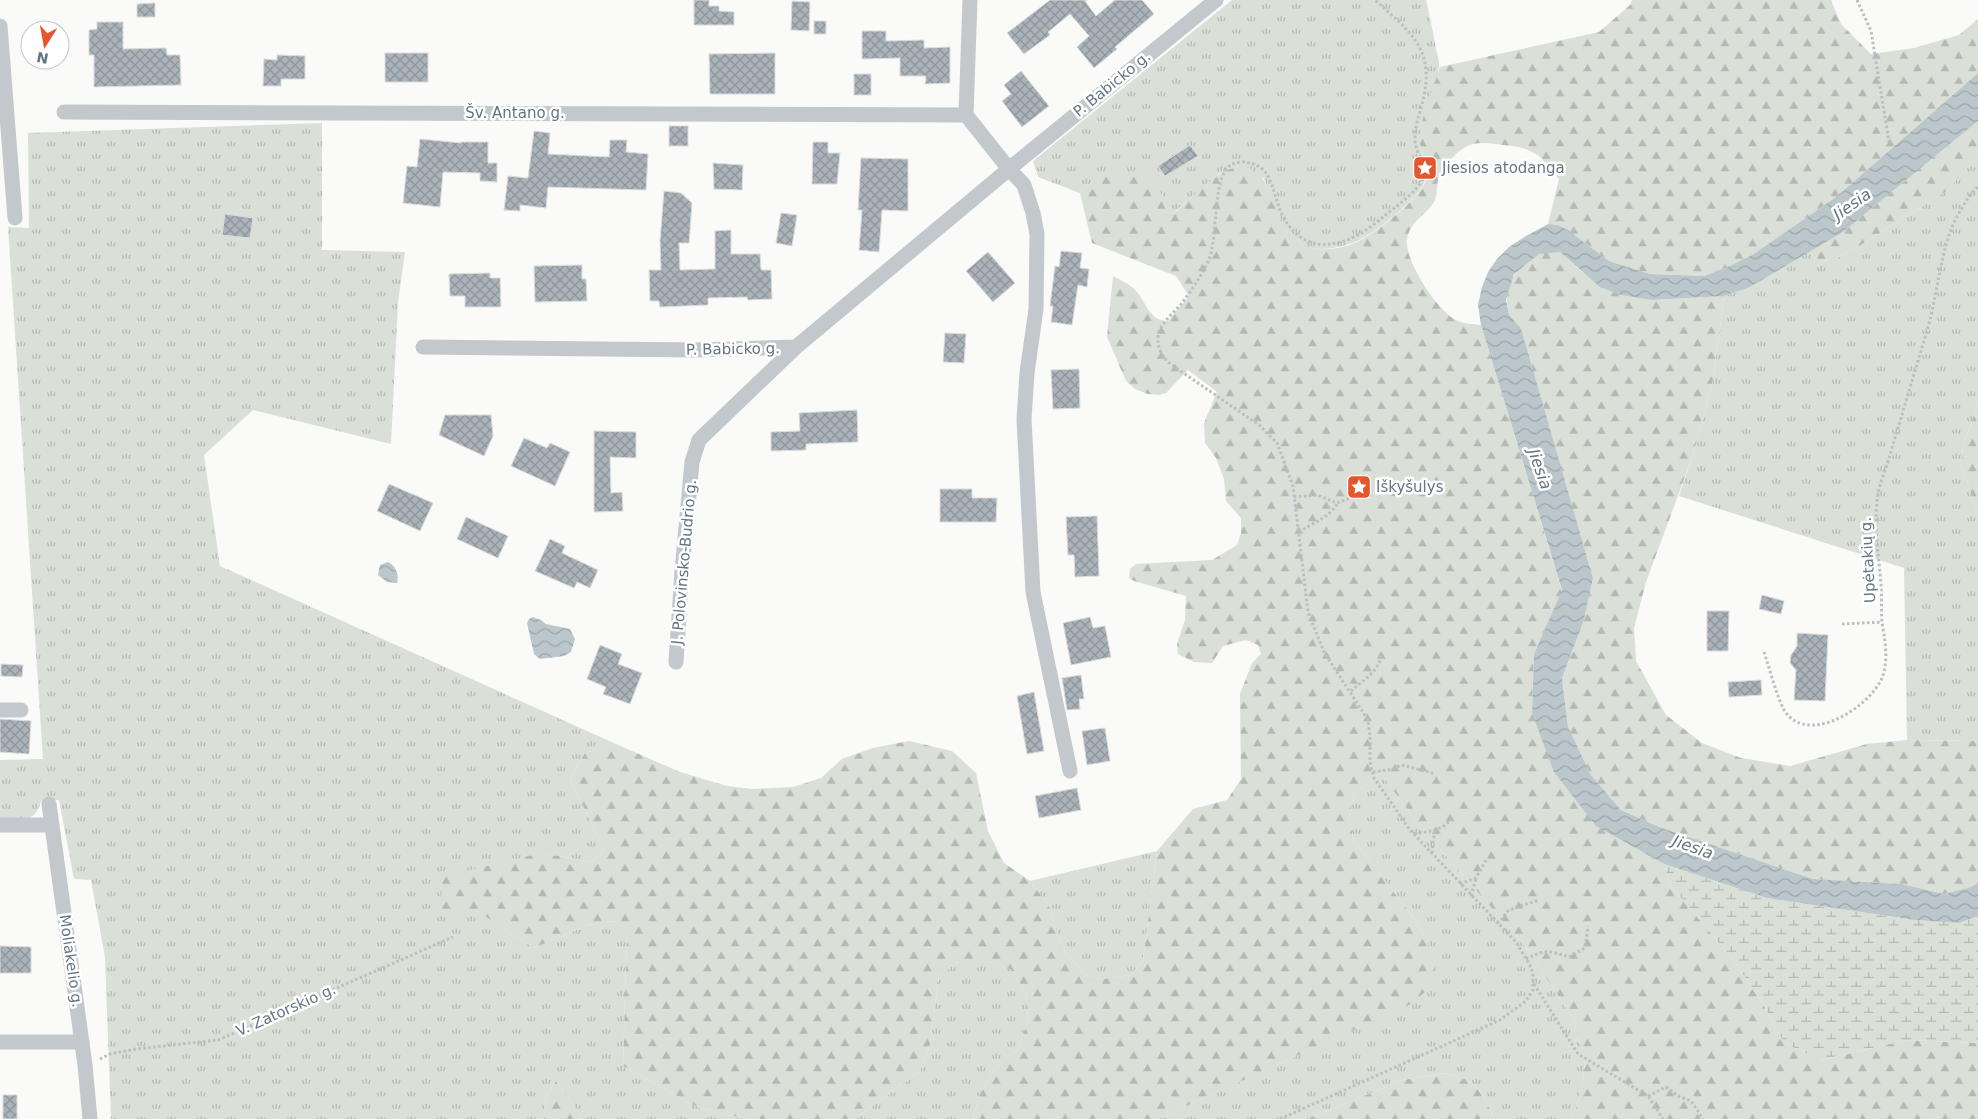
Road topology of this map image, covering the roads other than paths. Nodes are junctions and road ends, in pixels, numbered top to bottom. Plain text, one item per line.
1 (970, 0) edge
2 (1216, 0) edge
3 (0, 26) edge
4 (64, 112) dead end
5 (966, 115) junction
6 (1009, 169) junction
7 (14, 218) dead end
8 (423, 346) dead end
9 (796, 347) junction
10 (676, 662) dead end
11 (0, 710) edge
12 (21, 710) dead end
13 (1070, 771) dead end
14 (49, 804) dead end
15 (0, 825) edge
16 (52, 825) junction
17 (0, 1042) edge
18 (82, 1042) junction
19 (90, 1119) edge

1 - 5 street
2 - 6 street, P. Babicko g.
3 - 7 street
4 - 5 street, Šv. Antano g.
5 - 6 street
6 - 9 street, P. Babicko g.
6 - 13 street
8 - 9 street, P. Babicko g.
9 - 10 street, J. Polovinsko-Budrio g.
11 - 12 street
14 - 16 street, Moliakelio g.
15 - 16 street
16 - 18 street, Moliakelio g.
17 - 18 street
18 - 19 street, Moliakelio g.

